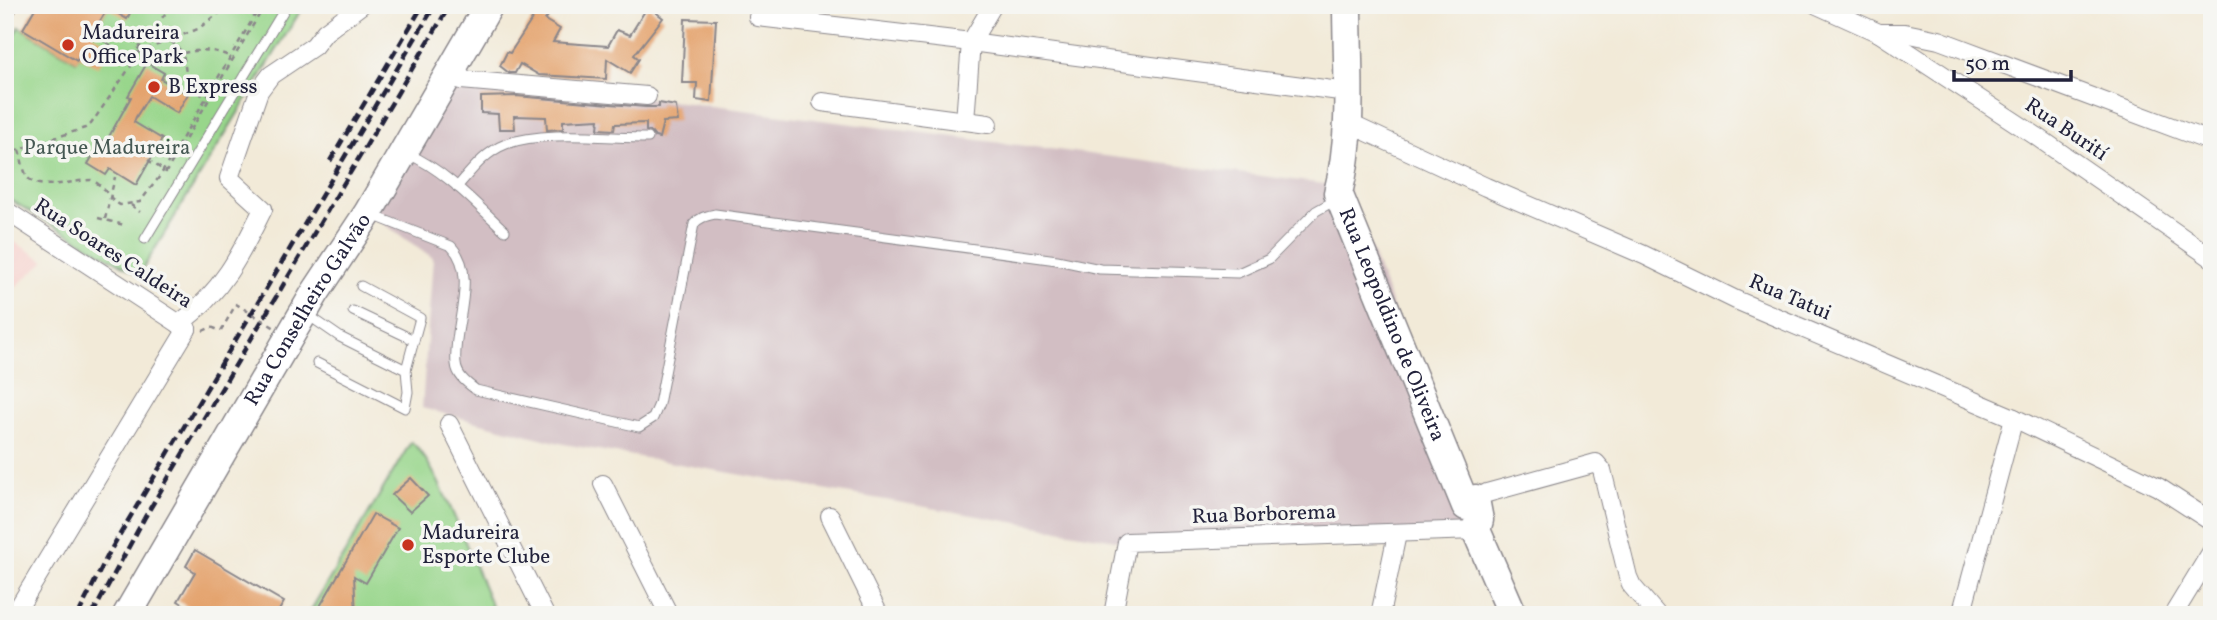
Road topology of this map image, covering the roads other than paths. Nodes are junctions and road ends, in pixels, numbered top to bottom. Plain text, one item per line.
1 (9, 5) edge
2 (287, 5) edge
3 (361, 5) edge
4 (489, 5) edge
5 (993, 5) edge
6 (1347, 5) edge
7 (1817, 5) edge
8 (5, 11) edge
9 (758, 17) dead end
10 (1880, 33) junction
11 (971, 42) junction
12 (456, 61) junction
13 (1347, 92) junction
14 (647, 96) dead end
15 (822, 102) dead end
16 (965, 121) junction
17 (1346, 122) junction
18 (988, 124) dead end
19 (648, 138) dead end
20 (2212, 142) edge
21 (404, 152) junction
22 (457, 187) junction
23 (1338, 193) junction
24 (5, 210) edge
25 (368, 214) junction
26 (505, 231) dead end
27 (145, 239) dead end
28 (2212, 258) edge
29 (361, 286) dead end
30 (353, 311) dead end
31 (304, 312) junction
32 (188, 329) junction
33 (414, 340) junction
34 (317, 363) dead end
35 (405, 370) junction
36 (2014, 418) junction
37 (449, 424) dead end
38 (603, 484) dead end
39 (1475, 499) junction
40 (830, 516) dead end
41 (2212, 522) edge
42 (1476, 530) junction
43 (1397, 534) junction
44 (2212, 551) edge
45 (14, 615) edge
46 (127, 615) edge
47 (545, 615) edge
48 (669, 615) edge
49 (879, 615) edge
50 (1113, 615) edge
51 (1380, 615) edge
52 (1513, 615) edge
53 (1657, 615) edge
54 (1961, 615) edge
55 (2172, 615) edge

1 - 8 street
2 - 27 lane
3 - 32 street
4 - 12 main road, Rua Conselheiro Galvão
5 - 11 street
6 - 13 main road, Rua Leopoldino de Oliveira
7 - 10 street, Rua Burití
9 - 11 street
10 - 20 street
10 - 28 street, Rua Burití
11 - 13 street
11 - 16 street
12 - 14 street
12 - 21 main road, Rua Conselheiro Galvão
13 - 17 main road, Rua Leopoldino de Oliveira
15 - 16 street
16 - 18 street
17 - 23 main road, Rua Leopoldino de Oliveira
17 - 36 street, Rua Tatui
19 - 22 lane
21 - 22 lane
21 - 25 main road, Rua Conselheiro Galvão
22 - 26 lane
23 - 25 lane
23 - 39 main road, Rua Leopoldino de Oliveira
24 - 32 street, Rua Soares Caldeira
25 - 31 main road, Rua Conselheiro Galvão
29 - 33 lane
30 - 33 lane
31 - 35 lane
31 - 46 main road, Rua Conselheiro Galvão
32 - 45 street
33 - 35 lane
34 - 35 lane
36 - 41 street, Rua Tatui
36 - 54 street
37 - 47 street
38 - 48 street
39 - 42 main road
39 - 53 street
40 - 49 street
42 - 43 street, Rua Borborema
42 - 52 main road
43 - 50 street, Rua Borborema
43 - 51 street
44 - 55 street

